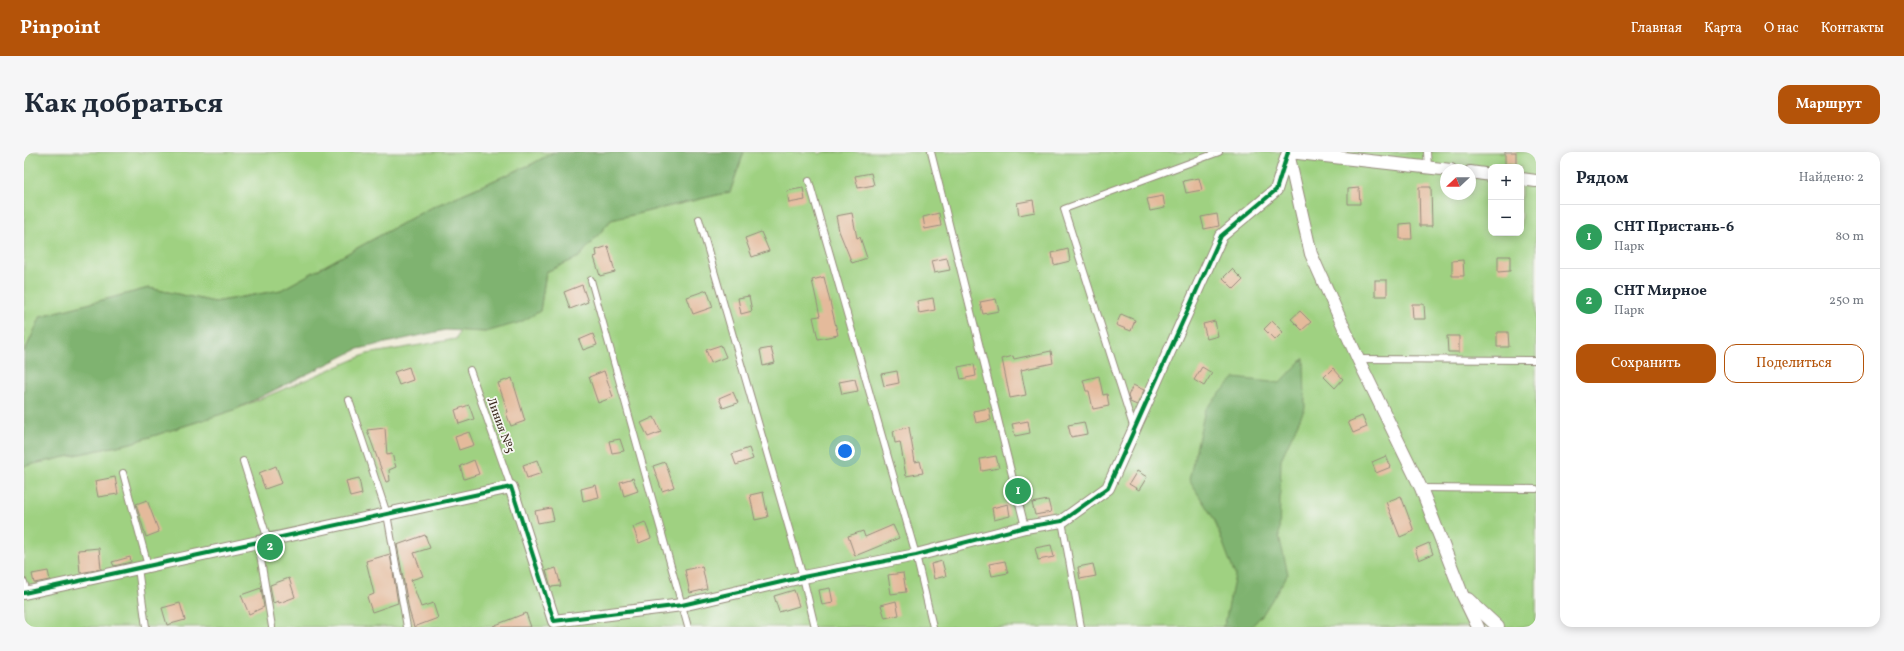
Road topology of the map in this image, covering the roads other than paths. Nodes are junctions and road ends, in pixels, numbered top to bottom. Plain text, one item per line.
1 (931, 152) edge
2 (1219, 152) edge
3 (1288, 152) edge
4 (1427, 152) edge
5 (1428, 167) junction
6 (1440, 169) edge
7 (1476, 173) edge
8 (1488, 175) edge
9 (1524, 179) edge
10 (809, 181) dead end
11 (1536, 181) edge
12 (699, 219) dead end
13 (591, 280) dead end
14 (1358, 359) junction
15 (1536, 360) edge
16 (470, 370) dead end
17 (349, 400) dead end
18 (1134, 430) junction
19 (243, 461) dead end
20 (123, 473) dead end
21 (511, 487) junction
22 (1420, 488) junction
23 (1536, 489) edge
24 (387, 514) junction
25 (1062, 521) junction
26 (1025, 527) junction
27 (263, 541) junction
28 (916, 555) junction
29 (143, 567) junction
30 (803, 577) junction
31 (25, 589) edge
32 (1462, 594) junction
33 (682, 605) junction
34 (555, 624) edge
35 (146, 627) edge
36 (272, 627) edge
37 (407, 627) edge
38 (688, 627) edge
39 (815, 627) edge
40 (933, 627) edge
41 (1081, 627) edge
42 (1478, 627) edge
43 (1498, 627) edge

1 - 26 lane
2 - 18 lane
3 - 5 street
3 - 14 street
3 - 18 street
4 - 5 lane
5 - 6 street
7 - 8 street
9 - 11 street
10 - 28 lane
12 - 30 lane
13 - 33 lane
14 - 15 lane
14 - 22 street
16 - 21 lane, Линия №5
17 - 24 lane
18 - 25 street
19 - 27 lane
20 - 29 lane
21 - 24 street
21 - 34 street
22 - 23 lane
22 - 32 street
24 - 27 street
24 - 37 lane
25 - 26 street
25 - 41 lane
26 - 28 street
27 - 29 street
27 - 36 lane
28 - 30 street
28 - 40 lane
29 - 31 street
29 - 35 lane
30 - 33 street
30 - 39 lane
32 - 42 street
32 - 43 street
33 - 34 street
33 - 38 lane

